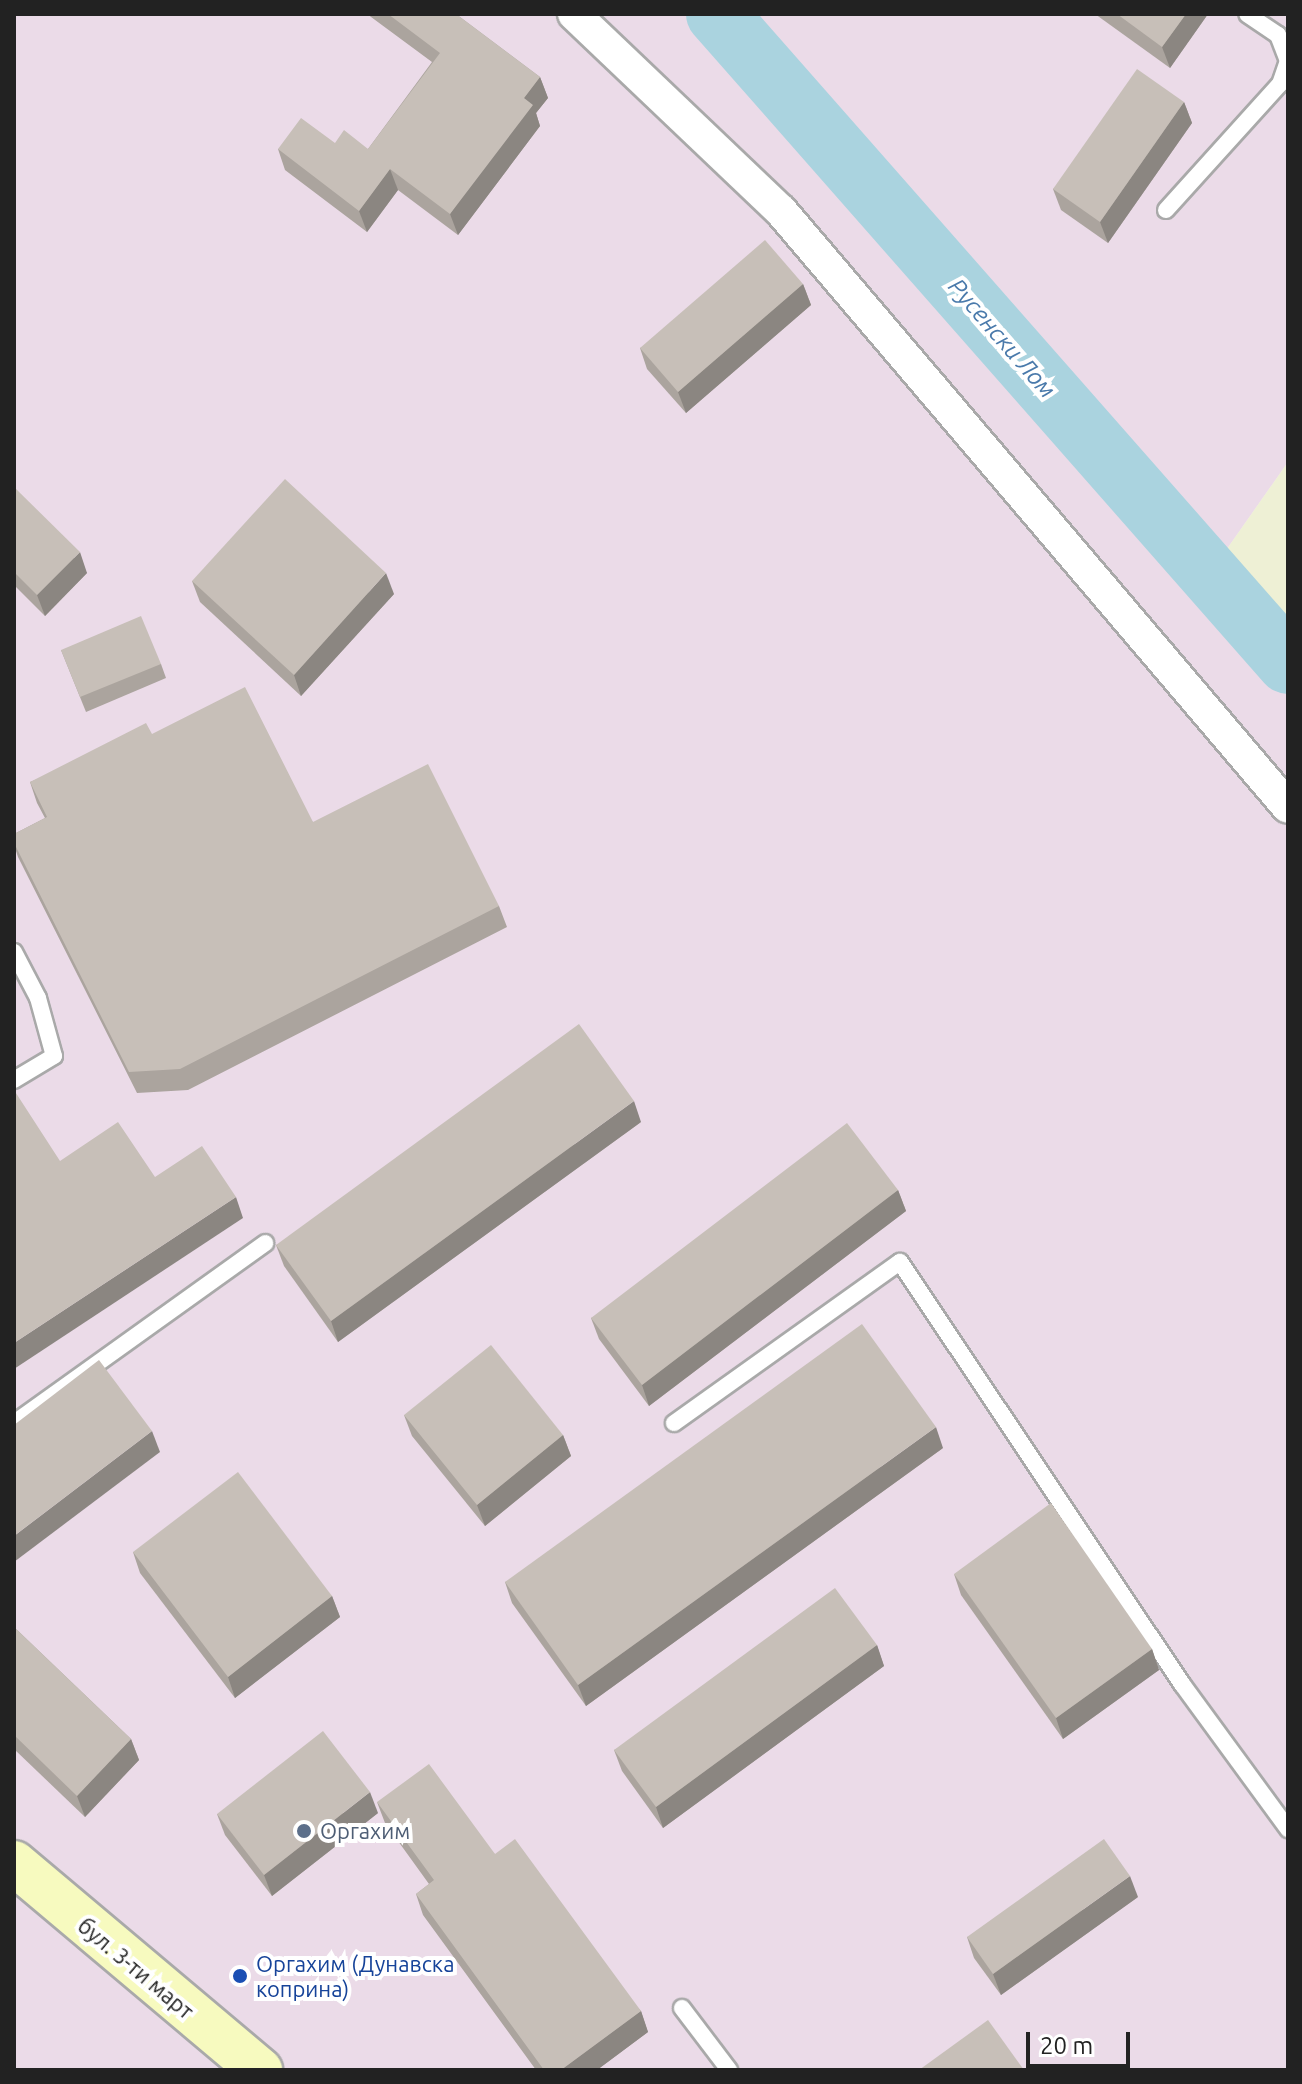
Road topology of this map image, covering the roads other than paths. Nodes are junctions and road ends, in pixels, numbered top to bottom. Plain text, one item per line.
1 (574, 14) edge
2 (1247, 14) edge
3 (1166, 210) dead end
4 (1288, 807) edge
5 (14, 952) edge
6 (14, 1080) edge
7 (265, 1243) dead end
8 (14, 1423) edge
9 (674, 1423) dead end
10 (1288, 1829) edge
11 (14, 1863) edge
12 (682, 2008) dead end
13 (226, 2053) edge
14 (260, 2070) edge
15 (729, 2070) edge

1 - 4 street
2 - 3 lane
5 - 6 lane
7 - 8 lane
9 - 10 lane
11 - 13 main road, бул. 3-ти март
12 - 15 lane
13 - 14 main road, бул. 3-ти март

